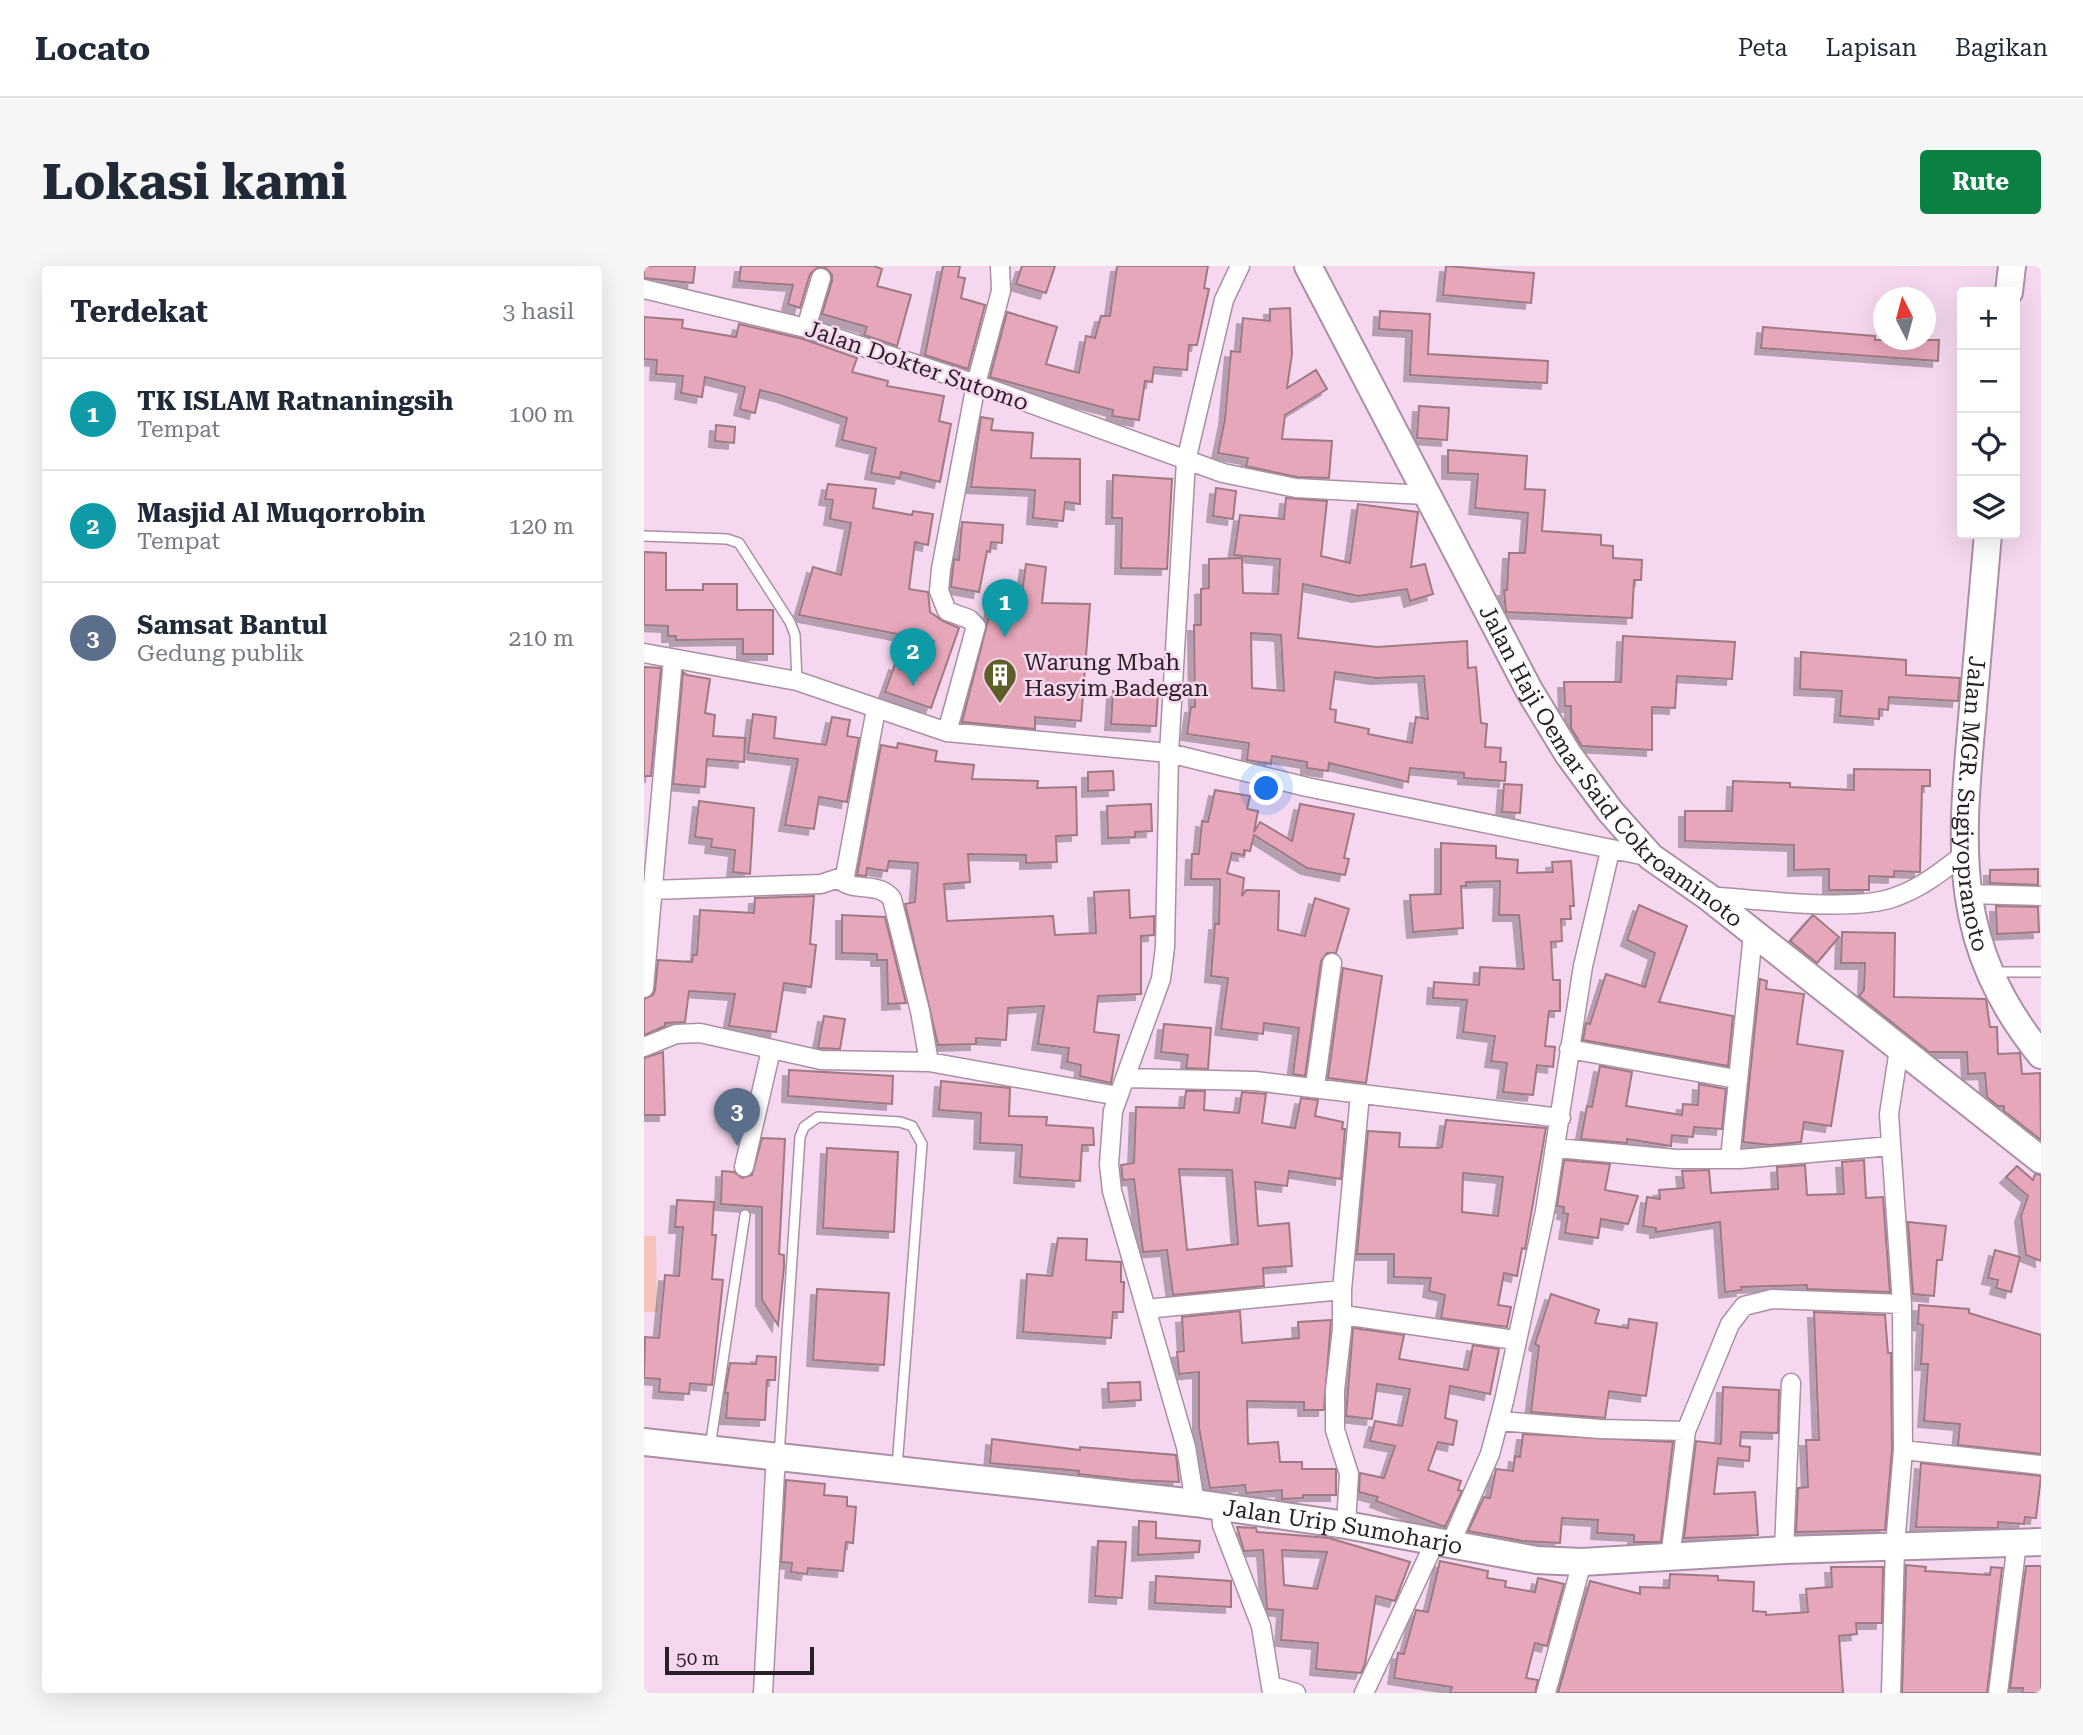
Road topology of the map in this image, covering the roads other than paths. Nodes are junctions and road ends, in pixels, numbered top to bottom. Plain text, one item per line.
1 (1000, 266) edge
2 (1240, 266) edge
3 (1308, 266) edge
4 (2012, 266) edge
5 (821, 278) dead end
6 (2010, 287) edge
7 (644, 289) edge
8 (806, 328) junction
9 (976, 384) junction
10 (1186, 461) junction
11 (1425, 495) junction
12 (644, 536) edge
13 (1988, 539) edge
14 (644, 653) edge
15 (673, 659) junction
16 (797, 681) junction
17 (876, 709) junction
18 (947, 732) junction
19 (1169, 753) junction
20 (1610, 850) junction
21 (1963, 855) junction
22 (1651, 857) junction
23 (839, 879) junction
24 (652, 890) junction
25 (1967, 894) junction
26 (1707, 896) junction
27 (2041, 896) edge
28 (1753, 934) junction
29 (1332, 963) dead end
30 (1989, 971) junction
31 (2041, 972) edge
32 (644, 988) edge
33 (644, 1047) edge
34 (1569, 1049) junction
35 (1899, 1049) junction
36 (771, 1050) junction
37 (2041, 1055) edge
38 (929, 1062) junction
39 (1126, 1078) junction
40 (1736, 1079) junction
41 (1315, 1086) junction
42 (1360, 1094) junction
43 (1118, 1096) junction
44 (1561, 1118) junction
45 (1891, 1146) junction
46 (1557, 1148) junction
47 (1730, 1160) junction
48 (2041, 1160) edge
49 (744, 1167) dead end
50 (745, 1214) dead end
51 (1342, 1290) junction
52 (1902, 1304) junction
53 (1146, 1309) junction
54 (1343, 1315) junction
55 (1515, 1340) junction
56 (1791, 1383) dead end
57 (1499, 1421) junction
58 (1686, 1431) junction
59 (644, 1441) edge
60 (709, 1449) junction
61 (1903, 1450) junction
62 (779, 1457) junction
63 (2041, 1465) edge
64 (897, 1470) junction
65 (1195, 1503) junction
66 (1221, 1507) junction
67 (1346, 1525) junction
68 (2029, 1542) edge
69 (1442, 1543) junction
70 (1895, 1546) junction
71 (1784, 1550) junction
72 (1670, 1558) junction
73 (1582, 1562) junction
74 (1272, 1690) edge
75 (763, 1693) edge
76 (1296, 1693) edge
77 (1364, 1693) edge
78 (1546, 1693) edge
79 (1891, 1693) edge
80 (1998, 1693) edge

1 - 9 street
2 - 10 street
3 - 11 main road, Jalan Haji Oemar Said Cokroaminoto
4 - 6 main road
5 - 8 street
7 - 8 street, Jalan Dokter Sutomo
8 - 9 street, Jalan Dokter Sutomo
9 - 10 street, Jalan Dokter Sutomo
9 - 18 street
10 - 11 street, Jalan Dokter Sutomo
10 - 19 street
11 - 22 main road, Jalan Haji Oemar Said Cokroaminoto
12 - 16 lane
13 - 21 main road, Jalan MGR. Sugiyopranoto
14 - 15 street
15 - 16 street
15 - 24 street
16 - 17 street
17 - 18 street
17 - 23 street
18 - 19 street
19 - 20 street
19 - 39 street
20 - 22 street
20 - 34 street
21 - 25 main road, Jalan MGR. Sugiyopranoto
21 - 26 street
22 - 26 main road, Jalan Haji Oemar Said Cokroaminoto
23 - 24 street
23 - 38 street
24 - 32 street
25 - 27 street
25 - 30 main road, Jalan MGR. Sugiyopranoto
26 - 28 main road, Jalan Haji Oemar Said Cokroaminoto
28 - 35 main road, Jalan Haji Oemar Said Cokroaminoto
28 - 40 street
29 - 41 street
30 - 31 lane
30 - 37 main road, Jalan MGR. Sugiyopranoto
33 - 36 street
34 - 40 street
34 - 44 street
35 - 45 street
35 - 48 main road, Jalan Haji Oemar Said Cokroaminoto
36 - 38 street
36 - 49 street
38 - 43 street
39 - 41 street
39 - 43 street
40 - 47 street
41 - 42 street
42 - 44 street
42 - 51 street
43 - 53 street
44 - 46 street
45 - 47 street
45 - 52 street
46 - 47 street
46 - 55 street
50 - 60 lane
51 - 53 street
51 - 54 street
52 - 58 street
52 - 61 street
53 - 65 street
54 - 55 street
54 - 67 street
55 - 57 street
56 - 71 street
57 - 58 street
57 - 69 street
58 - 72 street
59 - 60 main road, Jalan Urip Sumoharjo
60 - 62 main road, Jalan Urip Sumoharjo
61 - 63 street
61 - 70 street
62 - 64 main road, Jalan Urip Sumoharjo
62 - 64 lane
62 - 75 street
64 - 65 main road, Jalan Urip Sumoharjo
65 - 66 main road, Jalan Urip Sumoharjo
66 - 67 main road, Jalan Urip Sumoharjo
66 - 74 street
67 - 69 main road, Jalan Urip Sumoharjo
68 - 70 main road, Jalan Urip Sumoharjo
68 - 80 street
69 - 73 main road, Jalan Urip Sumoharjo
69 - 77 street
70 - 71 main road, Jalan Urip Sumoharjo
70 - 79 street
71 - 72 main road, Jalan Urip Sumoharjo
72 - 73 main road, Jalan Urip Sumoharjo
73 - 78 street
74 - 76 street

